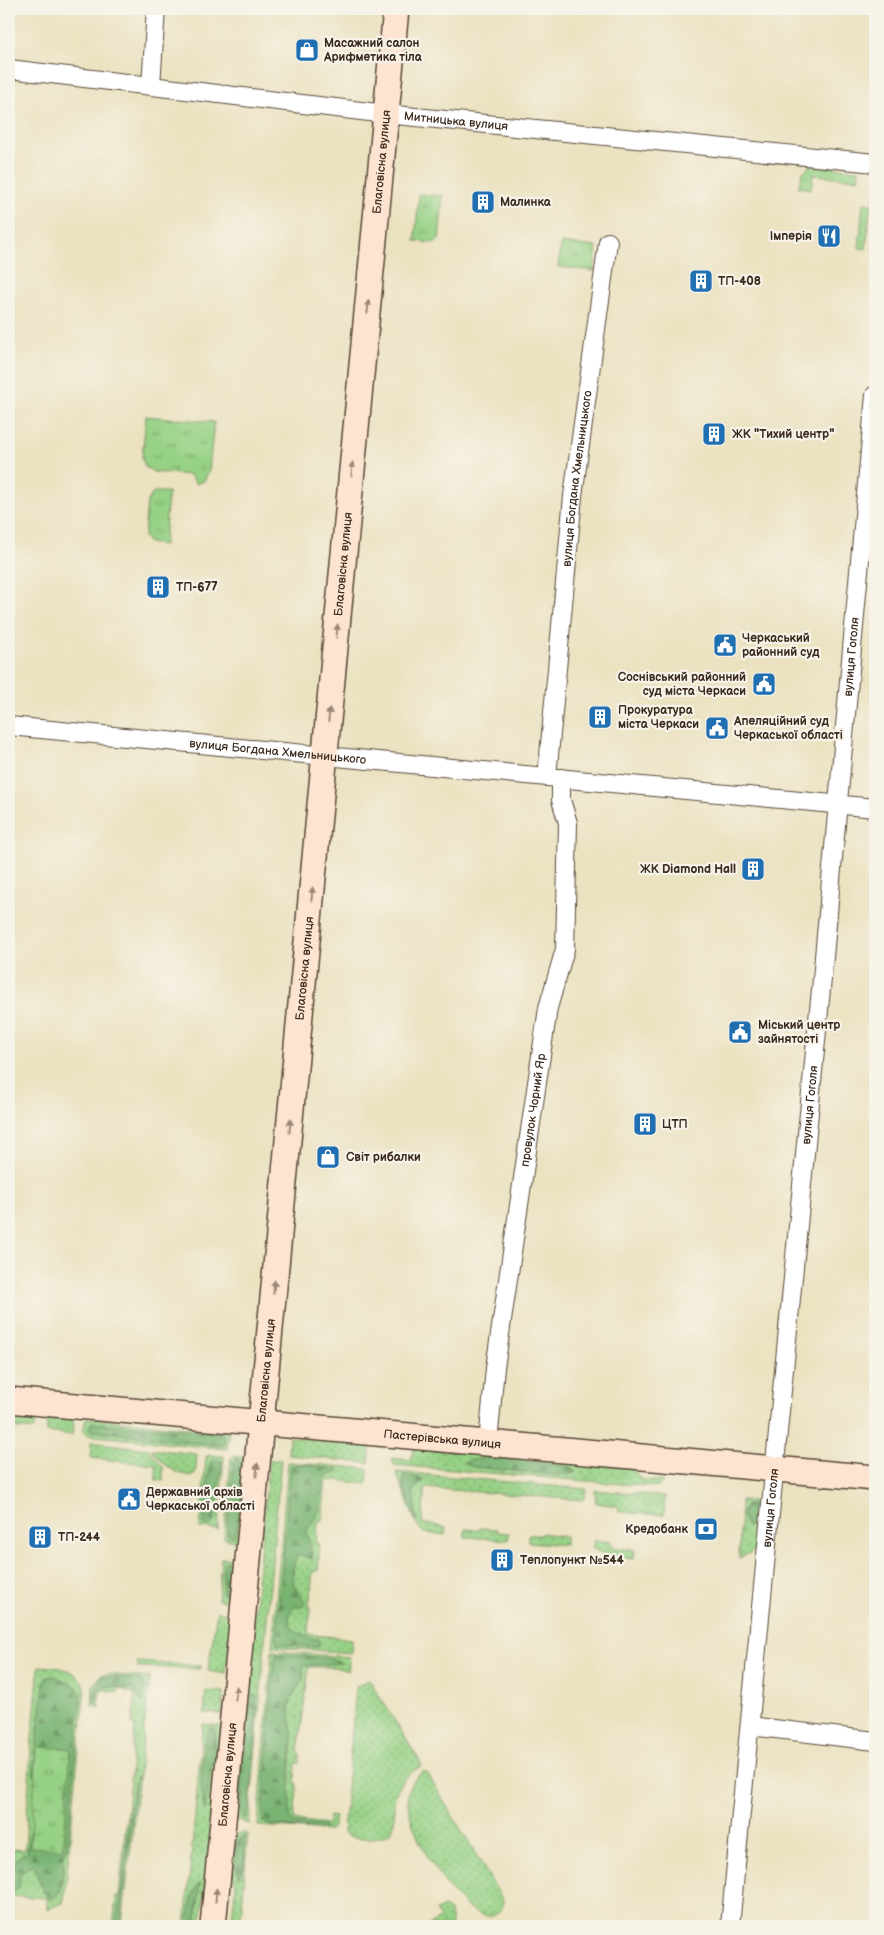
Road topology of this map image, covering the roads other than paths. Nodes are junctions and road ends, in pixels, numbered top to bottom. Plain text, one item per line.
1 (156, 9) edge
2 (396, 9) edge
3 (9, 69) edge
4 (151, 86) junction
5 (386, 114) junction
6 (875, 163) edge
7 (608, 242) dead end
8 (875, 395) edge
9 (9, 726) edge
10 (325, 755) junction
11 (554, 777) junction
12 (838, 804) junction
13 (875, 808) edge
14 (9, 1400) edge
15 (261, 1423) junction
16 (488, 1443) junction
17 (775, 1469) junction
18 (875, 1478) edge
19 (750, 1726) junction
20 (875, 1741) edge
21 (213, 1926) edge
22 (730, 1926) edge

1 - 4 street
2 - 5 main road, Благовісна вулиця
3 - 4 street, Митницька вулиця
4 - 5 street, Митницька вулиця
5 - 6 street, Митницька вулиця
10 -> 5 main road, Благовісна вулиця
7 - 11 street, вулиця Богдана Хмельницького
8 - 12 street, вулиця Гоголя
9 - 10 street, вулиця Богдана Хмельницького
10 - 11 street, вулиця Богдана Хмельницького
15 -> 10 main road, Благовісна вулиця
11 - 12 street, вулиця Богдана Хмельницького
11 - 16 street, провулок Чорний Яр
12 - 13 street, вулиця Богдана Хмельницького
12 - 17 street, вулиця Гоголя
14 - 15 main road, Пастерівська вулиця
15 - 16 main road, Пастерівська вулиця
21 -> 15 main road, Благовісна вулиця
16 - 17 main road, Пастерівська вулиця
17 - 18 main road, Пастерівська вулиця
17 - 19 street, вулиця Гоголя
19 - 20 street
19 - 22 street, вулиця Гоголя

